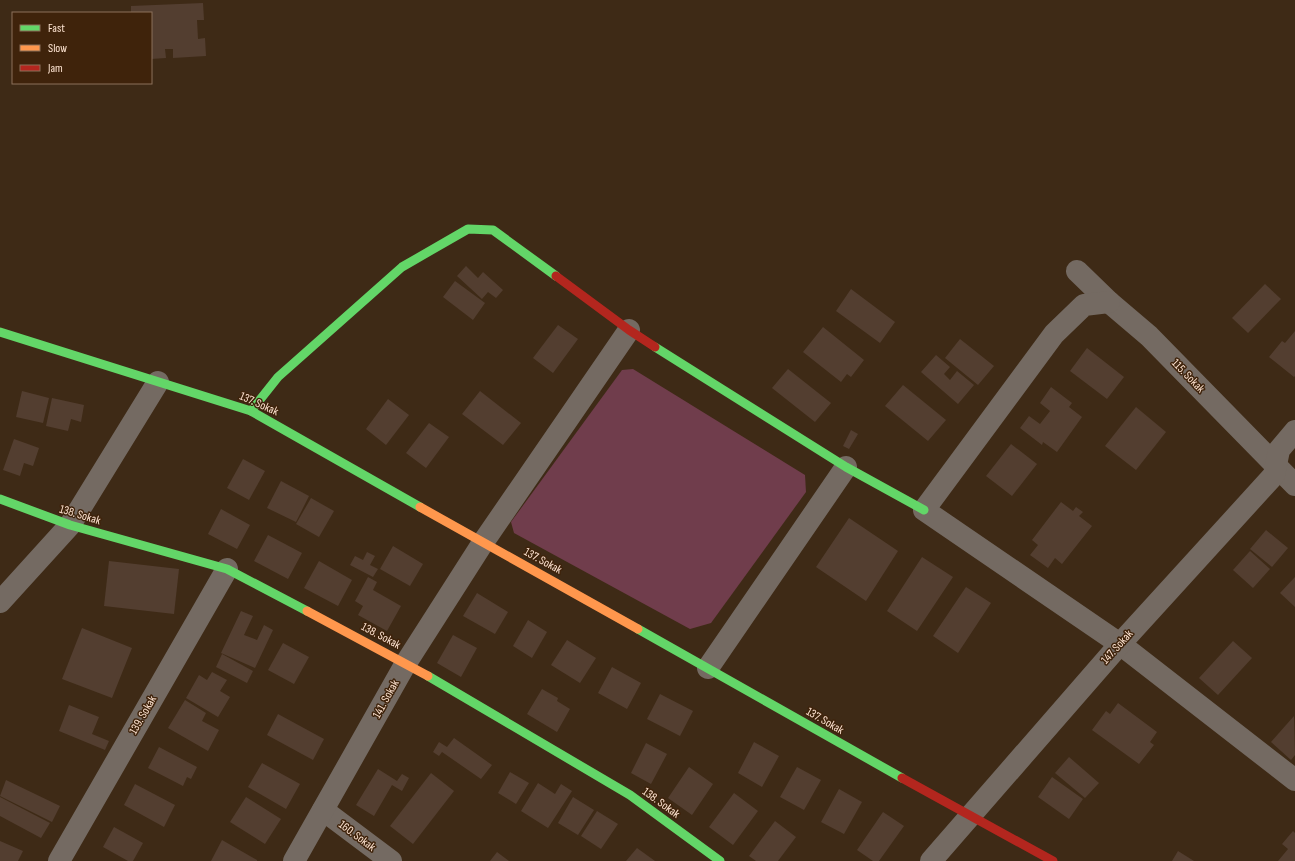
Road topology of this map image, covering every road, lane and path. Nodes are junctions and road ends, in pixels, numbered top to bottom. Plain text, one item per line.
1 (1077, 271) dead end
2 (1109, 302) junction
3 (629, 330) junction
4 (0, 332) edge
5 (158, 382) junction
6 (251, 411) junction
7 (1295, 431) edge
8 (1276, 465) junction
9 (846, 466) junction
10 (1295, 485) edge
11 (0, 499) edge
12 (924, 510) junction
13 (70, 525) junction
14 (484, 541) junction
15 (227, 569) junction
16 (0, 602) edge
17 (1120, 644) junction
18 (406, 663) junction
19 (708, 668) junction
20 (1295, 780) edge
21 (323, 810) junction
22 (969, 816) junction
23 (59, 861) edge
24 (294, 861) edge
25 (391, 861) edge
26 (720, 861) edge
27 (932, 861) edge
28 (1053, 861) edge

1 - 2 street, 115. Sokak
2 - 8 street, 115. Sokak
2 - 12 street
3 - 6 street
3 - 9 street
3 - 14 street, 141. Sokak
4 - 5 street, 137. Sokak
5 - 6 street, 137. Sokak
5 - 13 street
6 - 14 street, 137. Sokak
7 - 8 street, 147. Sokak
8 - 10 street, 115. Sokak
8 - 17 street, 147. Sokak
9 - 12 street
9 - 19 street
11 - 13 street, 138. Sokak
12 - 17 street
13 - 15 street, 138. Sokak
13 - 16 street
14 - 18 street, 141. Sokak
14 - 19 street, 137. Sokak
15 - 18 street, 138. Sokak
15 - 23 street, 139. Sokak
17 - 20 street
17 - 22 street, 147. Sokak
18 - 21 street, 141. Sokak
18 - 26 street, 138. Sokak
19 - 22 street, 137. Sokak
21 - 24 street, 141. Sokak
21 - 25 street, 160. Sokak
22 - 27 street, 147. Sokak
22 - 28 street, 137. Sokak

